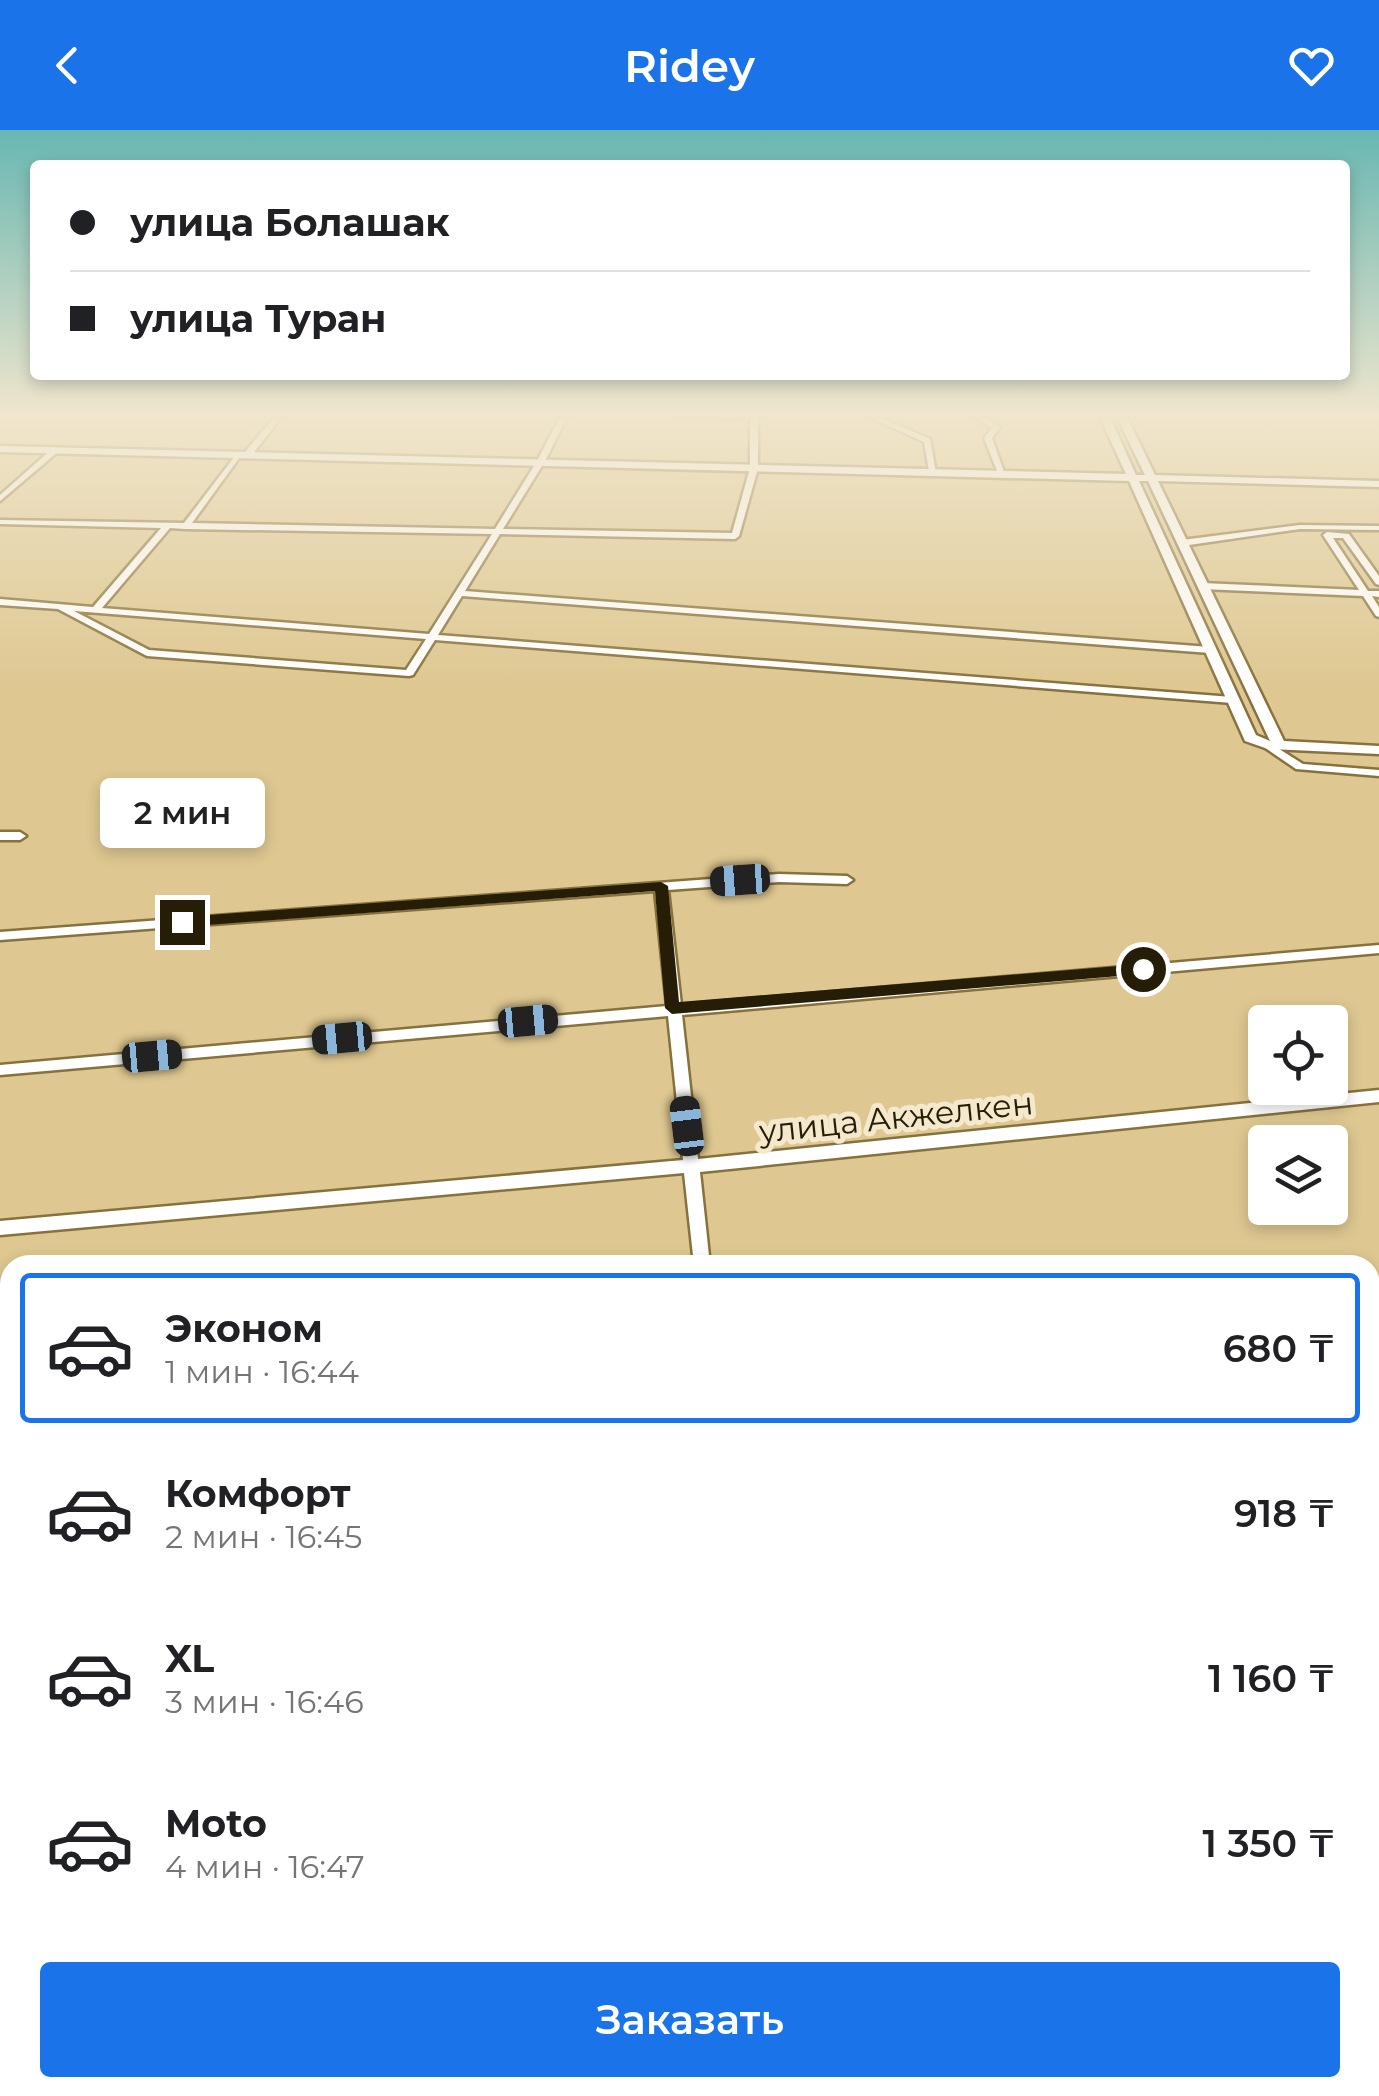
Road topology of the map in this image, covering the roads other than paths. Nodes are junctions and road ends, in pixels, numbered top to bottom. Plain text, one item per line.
1 (202, 507) edge
2 (513, 507) edge
3 (745, 507) edge
4 (1146, 507) edge
5 (1165, 507) edge
6 (0, 522) edge
7 (166, 527) junction
8 (185, 528) junction
9 (1379, 528) edge
10 (498, 530) junction
11 (1182, 543) junction
12 (1379, 582) edge
13 (1202, 586) junction
14 (460, 593) junction
15 (1366, 593) junction
16 (1379, 594) edge
17 (0, 602) edge
18 (58, 606) junction
19 (96, 609) junction
20 (1379, 614) edge
21 (432, 637) junction
22 (1210, 650) junction
23 (1232, 700) junction
24 (1274, 746) junction
25 (1379, 750) edge
26 (1379, 773) edge
27 (0, 836) edge
28 (20, 836) dead end
29 (848, 880) dead end
30 (661, 886) junction
31 (0, 936) edge
32 (1379, 949) edge
33 (672, 1008) junction
34 (0, 1070) edge
35 (1379, 1096) edge
36 (692, 1166) junction
37 (0, 1228) edge
38 (701, 1255) edge

1 - 8 street
2 - 10 street
3 - 10 street
4 - 22 street
5 - 11 street
6 - 7 street
7 - 8 street
7 - 19 street
8 - 10 street
9 - 11 street
10 - 14 street
11 - 13 street
12 - 15 street
13 - 15 street
13 - 24 street
14 - 21 street
14 - 22 street
15 - 16 street
15 - 20 street
17 - 18 street
18 - 19 street
18 - 21 street
19 - 21 street
21 - 23 street
22 - 23 street
23 - 24 street
24 - 25 street
24 - 26 street
27 - 28 street
29 - 30 street
30 - 31 street
30 - 33 street
32 - 33 street
33 - 34 street
33 - 36 street
35 - 36 street, улица Акжелкен
36 - 37 street, улица Акжелкен
36 - 38 street

